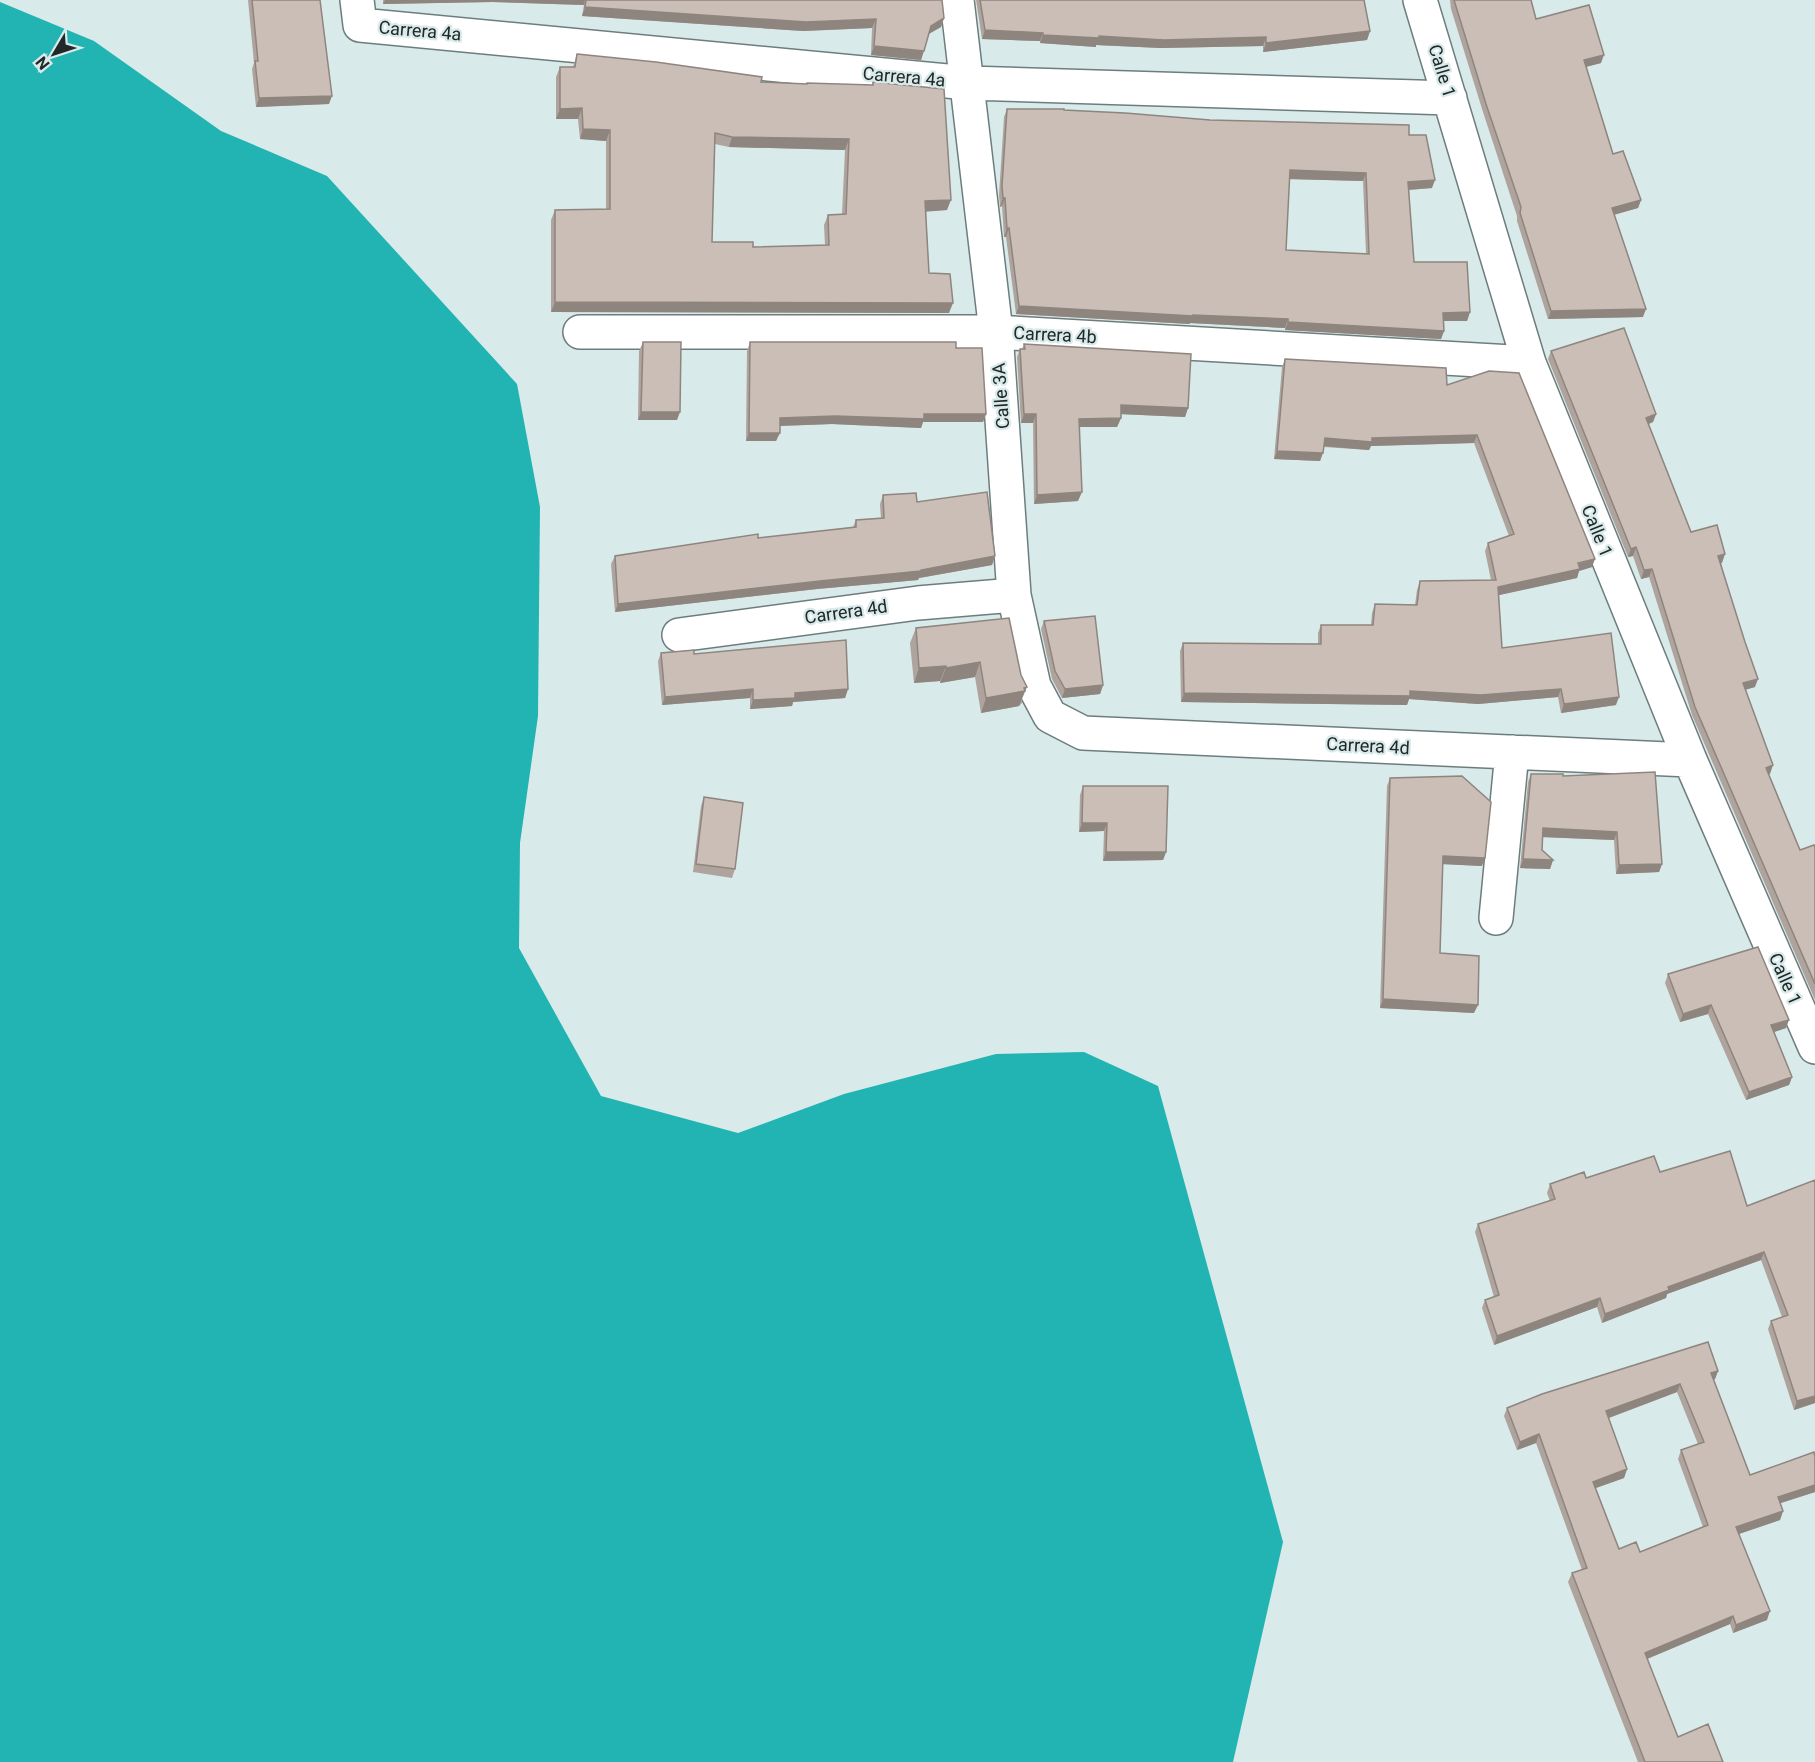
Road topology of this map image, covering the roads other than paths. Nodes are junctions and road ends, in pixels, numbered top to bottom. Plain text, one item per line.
1 (957, 0) edge
2 (1420, 0) edge
3 (358, 13) edge
4 (968, 83) junction
5 (1450, 98) junction
6 (580, 332) dead end
7 (996, 332) junction
8 (1529, 363) junction
9 (1014, 595) junction
10 (679, 635) dead end
11 (1050, 716) joint
12 (1512, 752) junction
13 (1690, 760) junction
14 (1496, 918) dead end
15 (1815, 1047) edge

1 - 4 street, Calle 3A
2 - 5 street, Calle 1
3 - 4 street, Carrera 4a
4 - 5 street, Carrera 4a
4 - 7 street, Calle 3A
5 - 8 street, Calle 1
6 - 7 street, Carrera 4b
7 - 8 street, Carrera 4b
7 - 9 street, Calle 3A
8 - 13 street, Calle 1
9 - 10 street, Carrera 4d
9 - 11 street, Calle 3A
11 - 12 street, Carrera 4d
12 - 13 street, Carrera 4d
12 - 14 street
13 - 15 street, Calle 1

